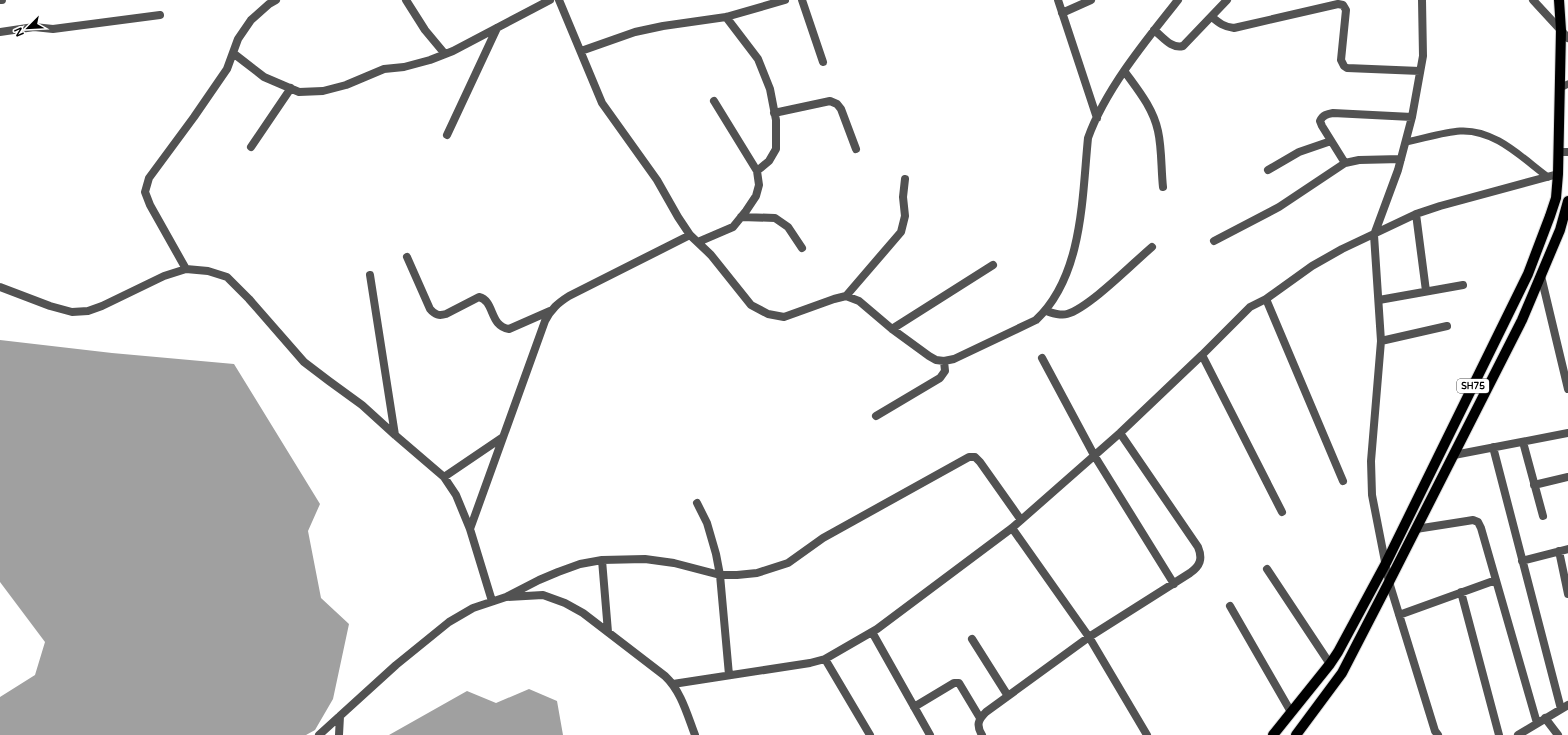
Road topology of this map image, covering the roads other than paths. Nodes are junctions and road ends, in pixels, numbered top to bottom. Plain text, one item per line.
1 (276, 0) edge
2 (406, 0) edge
3 (550, 0) edge
4 (559, 0) edge
5 (782, 0) edge
6 (802, 0) edge
7 (1058, 0) edge
8 (1091, 0) edge
9 (1178, 0) edge
10 (1227, 0) edge
11 (1422, 0) edge
12 (1533, 0) edge
13 (1559, 0) edge
14 (1062, 13) junction
15 (160, 15) dead end
16 (726, 17) junction
17 (1212, 17) junction
18 (1564, 27) edge
19 (497, 28) junction
20 (1154, 30) junction
21 (0, 32) edge
22 (581, 51) junction
23 (233, 53) junction
24 (445, 54) junction
25 (823, 62) dead end
26 (1420, 71) junction
27 (1125, 72) junction
28 (1564, 86) edge
29 (291, 88) junction
30 (714, 101) dead end
31 (774, 113) junction
32 (1412, 117) junction
33 (1097, 118) junction
34 (447, 135) dead end
35 (1331, 141) junction
36 (1406, 142) junction
37 (251, 147) dead end
38 (856, 149) dead end
39 (1563, 152) edge
40 (1401, 159) junction
41 (1345, 162) junction
42 (1268, 170) dead end
43 (757, 171) junction
44 (1558, 174) junction
45 (1548, 177) junction
46 (906, 179) dead end
47 (1162, 187) dead end
48 (1568, 206) edge
49 (1416, 214) junction
50 (741, 217) junction
51 (690, 235) junction
52 (1374, 235) junction
53 (1214, 241) dead end
54 (698, 242) junction
55 (1152, 247) dead end
56 (802, 248) dead end
57 (407, 257) dead end
58 (994, 265) dead end
59 (186, 269) junction
60 (370, 275) dead end
61 (1542, 276) junction
62 (1463, 285) dead end
63 (0, 287) edge
64 (1426, 291) junction
65 (846, 296) junction
66 (1266, 299) junction
67 (1379, 300) junction
68 (550, 311) junction
69 (1046, 311) junction
70 (1447, 326) dead end
71 (892, 329) junction
72 (1380, 341) junction
73 (1202, 355) junction
74 (1042, 358) dead end
75 (944, 361) junction
76 (1568, 389) edge
77 (876, 416) dead end
78 (1120, 433) junction
79 (1568, 433) edge
80 (395, 435) junction
81 (503, 437) junction
82 (1523, 442) junction
83 (1493, 447) junction
84 (1094, 455) junction
85 (1454, 455) junction
86 (444, 477) junction
87 (1568, 477) edge
88 (1343, 481) dead end
89 (1534, 485) junction
90 (696, 503) dead end
91 (1282, 512) dead end
92 (1543, 516) dead end
93 (1021, 520) junction
94 (1012, 528) junction
95 (470, 529) junction
96 (1416, 529) junction
97 (1568, 549) edge
98 (1559, 551) junction
99 (602, 560) junction
100 (1522, 561) junction
101 (1386, 563) junction
102 (1267, 570) dead end
103 (720, 574) junction
104 (1496, 580) junction
105 (1389, 582) junction
106 (1174, 584) junction
107 (1461, 592) junction
108 (1568, 594) edge
109 (506, 597) junction
110 (492, 601) junction
111 (1230, 606) dead end
112 (1399, 615) junction
113 (608, 632) junction
114 (872, 632) junction
115 (1089, 637) junction
116 (972, 639) dead end
117 (825, 659) junction
118 (1330, 664) junction
119 (729, 675) junction
120 (673, 684) junction
121 (1008, 696) junction
122 (914, 707) junction
123 (1564, 707) edge
124 (1292, 712) junction
125 (340, 716) junction
126 (980, 718) junction
127 (1545, 718) junction
128 (1537, 723) junction
129 (318, 735) edge
130 (339, 735) edge
131 (695, 735) edge
132 (870, 735) edge
133 (930, 735) edge
134 (982, 735) edge
135 (1147, 735) edge
136 (1273, 735) edge
137 (1296, 735) edge
138 (1438, 735) edge
139 (1499, 735) edge
140 (1518, 735) edge
141 (1558, 735) edge

1 - 23 street
2 - 24 street
3 - 19 street
4 - 22 street
5 - 16 street
6 - 25 street
7 - 14 street
8 - 14 street
9 - 20 street
10 - 17 street
11 - 26 street
12 - 18 street
13 - 18 main road, SH75
14 - 33 street
15 - 21 street
16 - 22 street
16 - 31 street
17 - 20 street
17 - 26 street
18 - 28 main road, SH75
19 - 24 street
19 - 34 street
20 - 27 street
22 - 51 street
23 - 29 street
23 - 59 street
24 - 29 street
26 - 32 street
27 - 33 street
27 - 47 street
28 - 39 main road, SH75
29 - 37 street
30 - 43 street
31 - 38 street
31 - 43 street
32 - 35 street
32 - 36 street
33 - 69 street
35 - 41 street
35 - 42 street
36 - 40 street
36 - 45 lane
39 - 44 main road, SH75
40 - 41 street
40 - 52 street
41 - 53 street
43 - 50 street
44 - 45 street
44 - 101 main road, SH75
45 - 49 street
46 - 65 street
48 - 61 main road, SH75
49 - 52 street
49 - 64 street
50 - 54 street
50 - 56 street
51 - 54 street
51 - 68 street
52 - 66 street
52 - 67 street
54 - 65 street
55 - 69 street
57 - 68 street
58 - 71 street
59 - 63 street
59 - 80 street
60 - 80 street
61 - 76 street
61 - 85 main road, SH75
62 - 64 street
64 - 67 street
65 - 71 street
66 - 73 street
66 - 88 street
67 - 72 street
68 - 81 street
69 - 75 street
70 - 72 street
71 - 75 street
72 - 101 street
73 - 78 street
73 - 91 street
74 - 84 street
75 - 77 street
78 - 84 street
78 - 106 street
79 - 82 street
80 - 86 street
81 - 86 street
81 - 95 street
82 - 83 street
82 - 89 street
83 - 85 street
83 - 100 street
84 - 93 street
84 - 106 street
85 - 96 main road, SH75
86 - 95 street
87 - 89 street
89 - 92 street
90 - 103 street
93 - 94 street
93 - 103 street
94 - 114 street
94 - 115 street
95 - 110 street
96 - 104 street
96 - 105 main road, SH75
97 - 98 street
98 - 100 street
98 - 108 street
99 - 103 street
99 - 109 street
99 - 113 street
100 - 123 street
101 - 105 street
101 - 118 main road, SH75
102 - 118 street
103 - 119 street
104 - 107 street
104 - 128 street
105 - 112 street
105 - 137 main road, SH75
106 - 115 street
107 - 112 street
107 - 139 street
109 - 110 street
109 - 113 street
110 - 125 street
111 - 124 street
112 - 138 street
113 - 120 street
114 - 117 street
114 - 122 street
115 - 121 street
115 - 135 street
116 - 121 street
117 - 119 street
117 - 132 street
118 - 124 main road, SH75
119 - 120 street
120 - 131 street
121 - 126 street
122 - 126 street
122 - 133 street
123 - 127 street
124 - 136 main road, SH75
125 - 129 street
125 - 130 street
126 - 134 street
127 - 128 street
127 - 141 street
128 - 140 street

